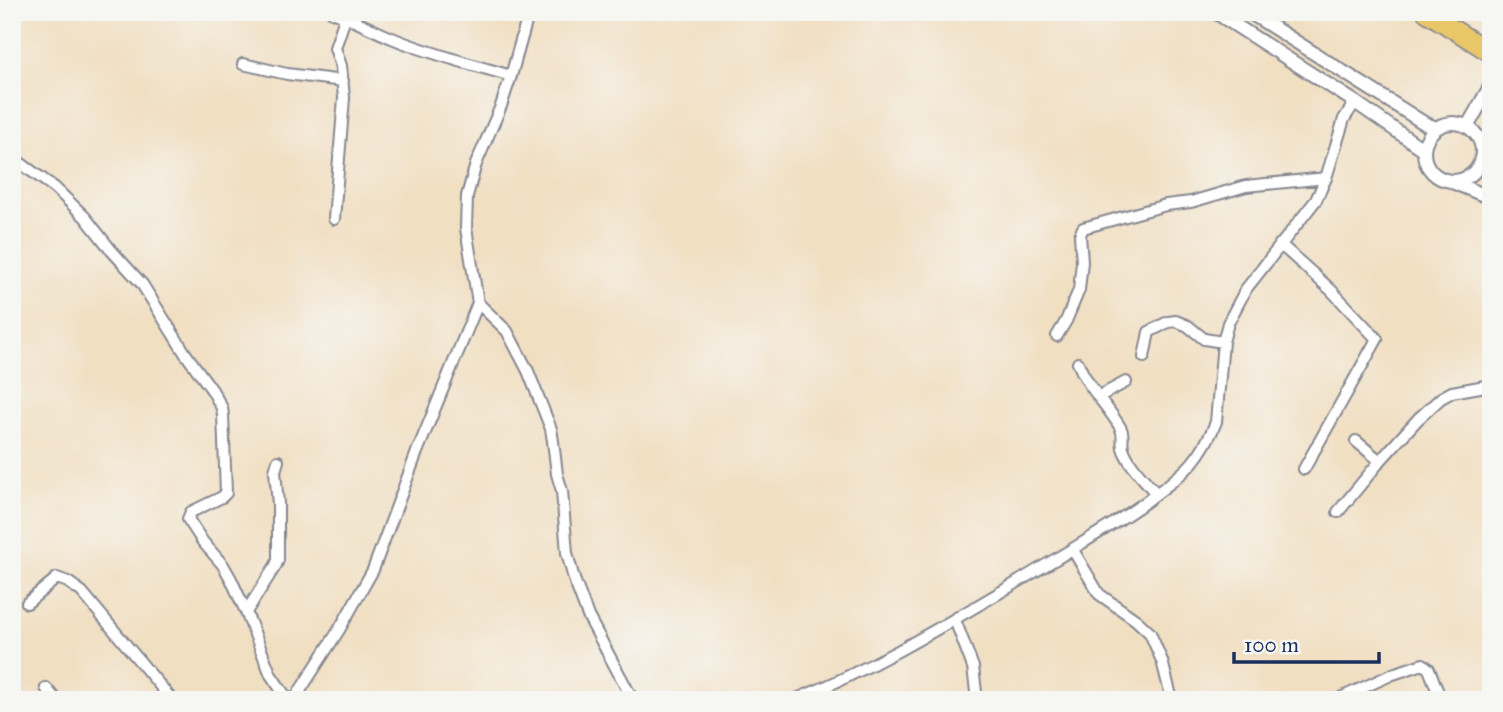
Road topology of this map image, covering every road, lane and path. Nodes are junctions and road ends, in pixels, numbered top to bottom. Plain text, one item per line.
1 (332, 12) edge
2 (529, 12) edge
3 (1215, 12) edge
4 (1249, 12) edge
5 (1426, 12) edge
6 (346, 14) edge
7 (1491, 53) edge
8 (243, 64) dead end
9 (511, 76) junction
10 (343, 81) junction
11 (1491, 85) edge
12 (1354, 102) junction
13 (1467, 127) junction
14 (1436, 128) junction
15 (1424, 150) junction
16 (12, 157) edge
17 (1486, 159) edge
18 (1326, 178) junction
19 (1451, 181) junction
20 (1491, 198) edge
21 (334, 219) dead end
22 (1280, 244) junction
23 (478, 303) junction
24 (1057, 335) dead end
25 (1223, 342) junction
26 (1144, 357) dead end
27 (1078, 363) dead end
28 (1126, 382) dead end
29 (1491, 385) edge
30 (1098, 397) junction
31 (1356, 441) dead end
32 (278, 461) dead end
33 (1380, 461) junction
34 (1304, 469) dead end
35 (1157, 493) junction
36 (1338, 512) dead end
37 (1073, 550) junction
38 (27, 603) dead end
39 (246, 612) junction
40 (955, 620) junction
41 (46, 688) dead end
42 (56, 700) edge
43 (172, 700) edge
44 (293, 700) edge
45 (634, 700) edge
46 (794, 700) edge
47 (977, 700) edge
48 (1172, 700) edge
49 (1336, 700) edge
50 (1440, 700) edge

1 - 6 street
2 - 9 street
3 - 12 street
4 - 14 street
5 - 7 highway
6 - 9 street
6 - 10 street
8 - 10 street
9 - 23 street
10 - 21 street
11 - 13 street
12 - 15 street
12 - 18 street
13 - 14 street
13 - 17 street
14 - 15 street
15 - 19 street
16 - 39 street
17 - 19 street
18 - 22 street
18 - 24 street
19 - 20 street
22 - 25 street
22 - 34 street
23 - 44 street
23 - 45 street
25 - 26 street
25 - 35 street
27 - 30 street
28 - 30 street
29 - 33 street
30 - 35 street
31 - 33 street
32 - 39 street
33 - 36 street
35 - 37 street
37 - 40 street
37 - 48 street
38 - 43 street
39 - 44 street
40 - 46 street
40 - 47 street
41 - 42 street
49 - 50 street

